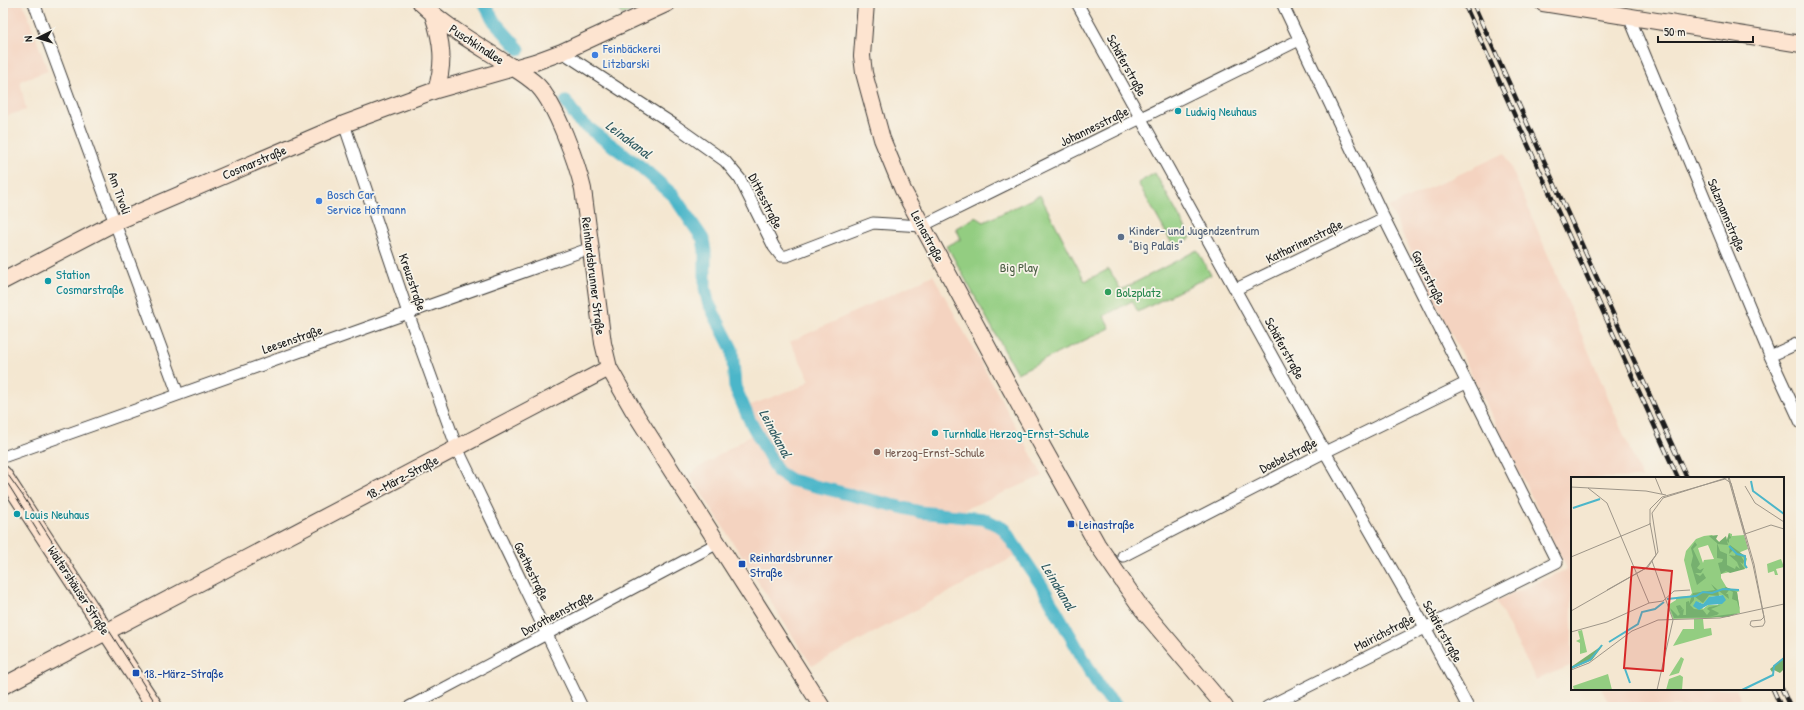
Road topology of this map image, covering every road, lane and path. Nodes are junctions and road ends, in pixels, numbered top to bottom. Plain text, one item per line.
1 (34, 3) edge
2 (421, 3) edge
3 (668, 3) edge
4 (866, 3) edge
5 (1077, 3) edge
6 (1282, 3) edge
7 (1543, 3) edge
8 (433, 15) junction
9 (1629, 17) junction
10 (1299, 40) junction
11 (1801, 44) edge
12 (562, 52) junction
13 (516, 69) junction
14 (436, 90) junction
15 (1141, 118) junction
16 (344, 124) junction
17 (1384, 218) junction
18 (116, 222) junction
19 (922, 226) junction
20 (591, 248) junction
21 (3, 282) edge
22 (1236, 289) junction
23 (408, 313) junction
24 (1801, 342) edge
25 (1770, 356) junction
26 (609, 368) junction
27 (1466, 383) junction
28 (178, 394) junction
29 (1801, 423) edge
30 (457, 448) junction
31 (1325, 452) junction
32 (3, 458) edge
33 (3, 474) edge
34 (718, 544) junction
35 (1123, 556) dead end
36 (1557, 562) joint
37 (1425, 627) junction
38 (106, 632) junction
39 (547, 634) junction
40 (3, 686) edge
41 (155, 707) edge
42 (409, 707) edge
43 (582, 707) edge
44 (822, 707) edge
45 (1225, 707) edge
46 (1267, 707) edge
47 (1468, 707) edge

1 - 18 street, Am Tivoli
2 - 8 street, Puschkinallee
3 - 12 street, Cosmarstraße
4 - 19 street, Leinastraße
5 - 15 street, Schäferstraße
6 - 10 street, Gayerstraße
7 - 9 street
8 - 13 street, Puschkinallee
8 - 14 street
9 - 11 street
9 - 25 street, Salzmannstraße
10 - 15 street, Johannesstraße
10 - 17 street, Gayerstraße
12 - 13 street, Cosmarstraße
12 - 19 street, Dittesstraße
13 - 14 street, Cosmarstraße
13 - 20 street, Reinhardsbrunner Straße
14 - 16 street, Cosmarstraße
15 - 19 street, Johannesstraße
15 - 22 street, Schäferstraße
16 - 18 street, Cosmarstraße
16 - 23 street, Kreuzstraße
17 - 22 street, Katharinenstraße
17 - 27 street, Gayerstraße
18 - 21 street, Cosmarstraße
18 - 28 street, Am Tivoli
19 - 45 street, Leinastraße
20 - 23 street, Leesenstraße
20 - 26 street, Reinhardsbrunner Straße
22 - 31 street, Schäferstraße
23 - 28 street, Leesenstraße
23 - 30 street, Kreuzstraße
24 - 25 street
25 - 29 street, Salzmannstraße
26 - 30 street, 18.-März-Straße
26 - 34 street, Reinhardsbrunner Straße
27 - 31 street, Doebelstraße
27 - 36 street, Gayerstraße
28 - 32 street, Leesenstraße
30 - 38 street, 18.-März-Straße
30 - 39 street, Goethestraße
31 - 35 street, Doebelstraße
31 - 37 street, Schäferstraße
33 - 38 street, Waltershäuser Straße
34 - 39 street, Dorotheenstraße
34 - 44 street, Reinhardsbrunner Straße
36 - 37 street, Mairichstraße
37 - 46 street, Mairichstraße
37 - 47 street, Schäferstraße
38 - 40 street, 18.-März-Straße
38 - 41 street, Waltershäuser Straße
39 - 42 street, Dorotheenstraße
39 - 43 street, Goethestraße

